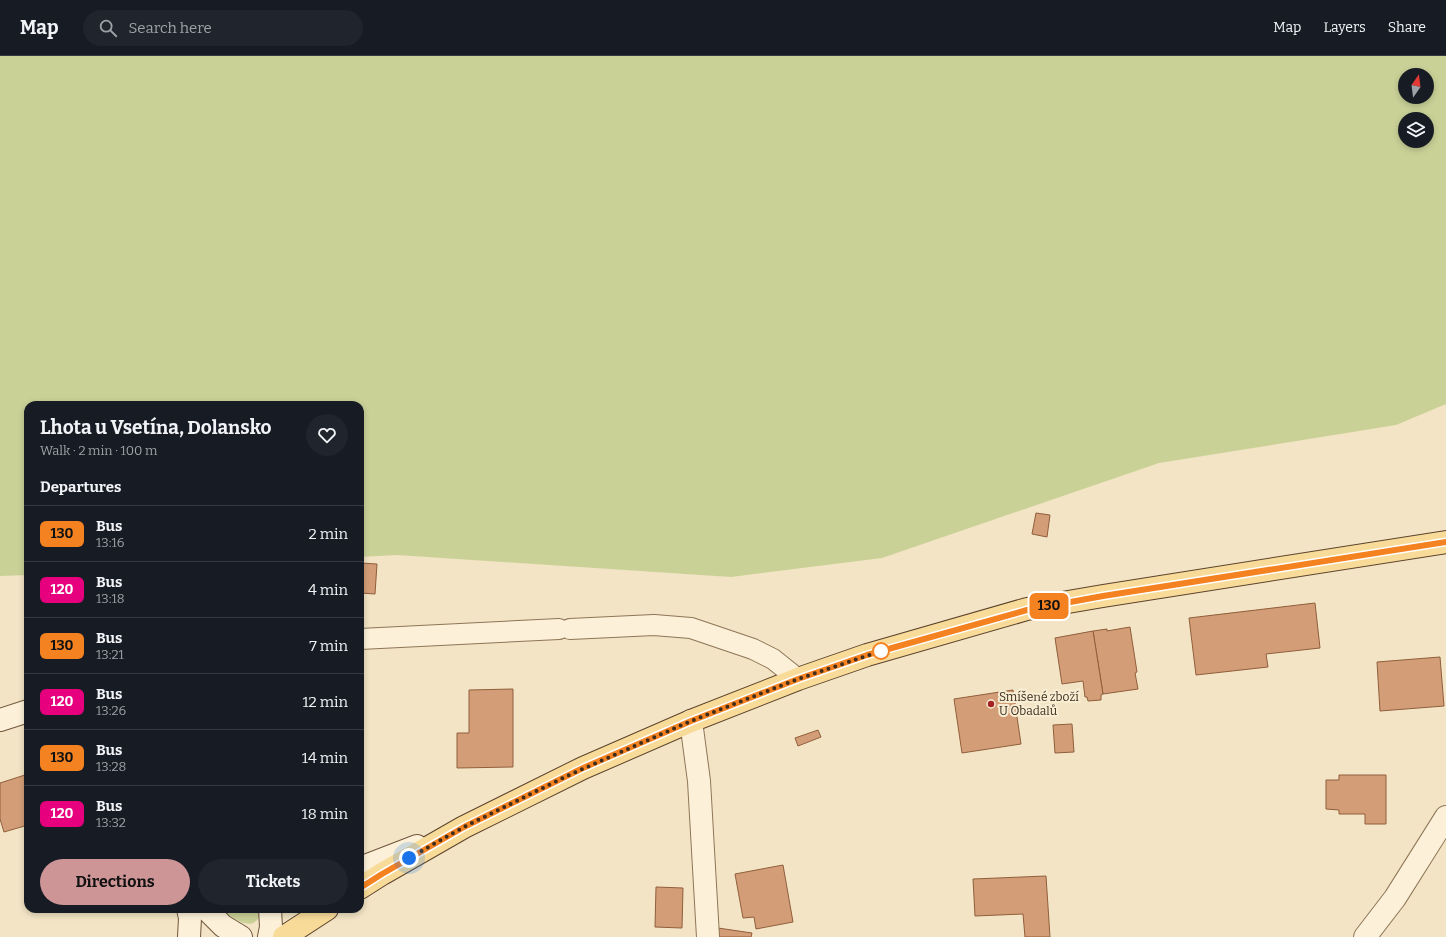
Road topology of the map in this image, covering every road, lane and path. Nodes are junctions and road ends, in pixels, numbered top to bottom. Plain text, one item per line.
1 (1446, 542) edge
2 (364, 639) edge
3 (798, 679) junction
4 (24, 712) edge
5 (0, 720) edge
6 (691, 721) junction
7 (1446, 817) edge
8 (464, 827) junction
9 (364, 866) edge
10 (364, 885) edge
11 (189, 913) edge
12 (210, 913) edge
13 (270, 913) edge
14 (321, 913) edge
15 (189, 937) edge
16 (241, 937) edge
17 (269, 937) edge
18 (284, 937) edge
19 (708, 937) edge
20 (1365, 937) edge

1 - 3 main road
2 - 3 lane
3 - 6 main road
4 - 5 street
6 - 8 main road
6 - 19 street
7 - 20 street
8 - 9 street
8 - 10 main road
11 - 15 street
12 - 16 street
13 - 17 street
14 - 18 main road

